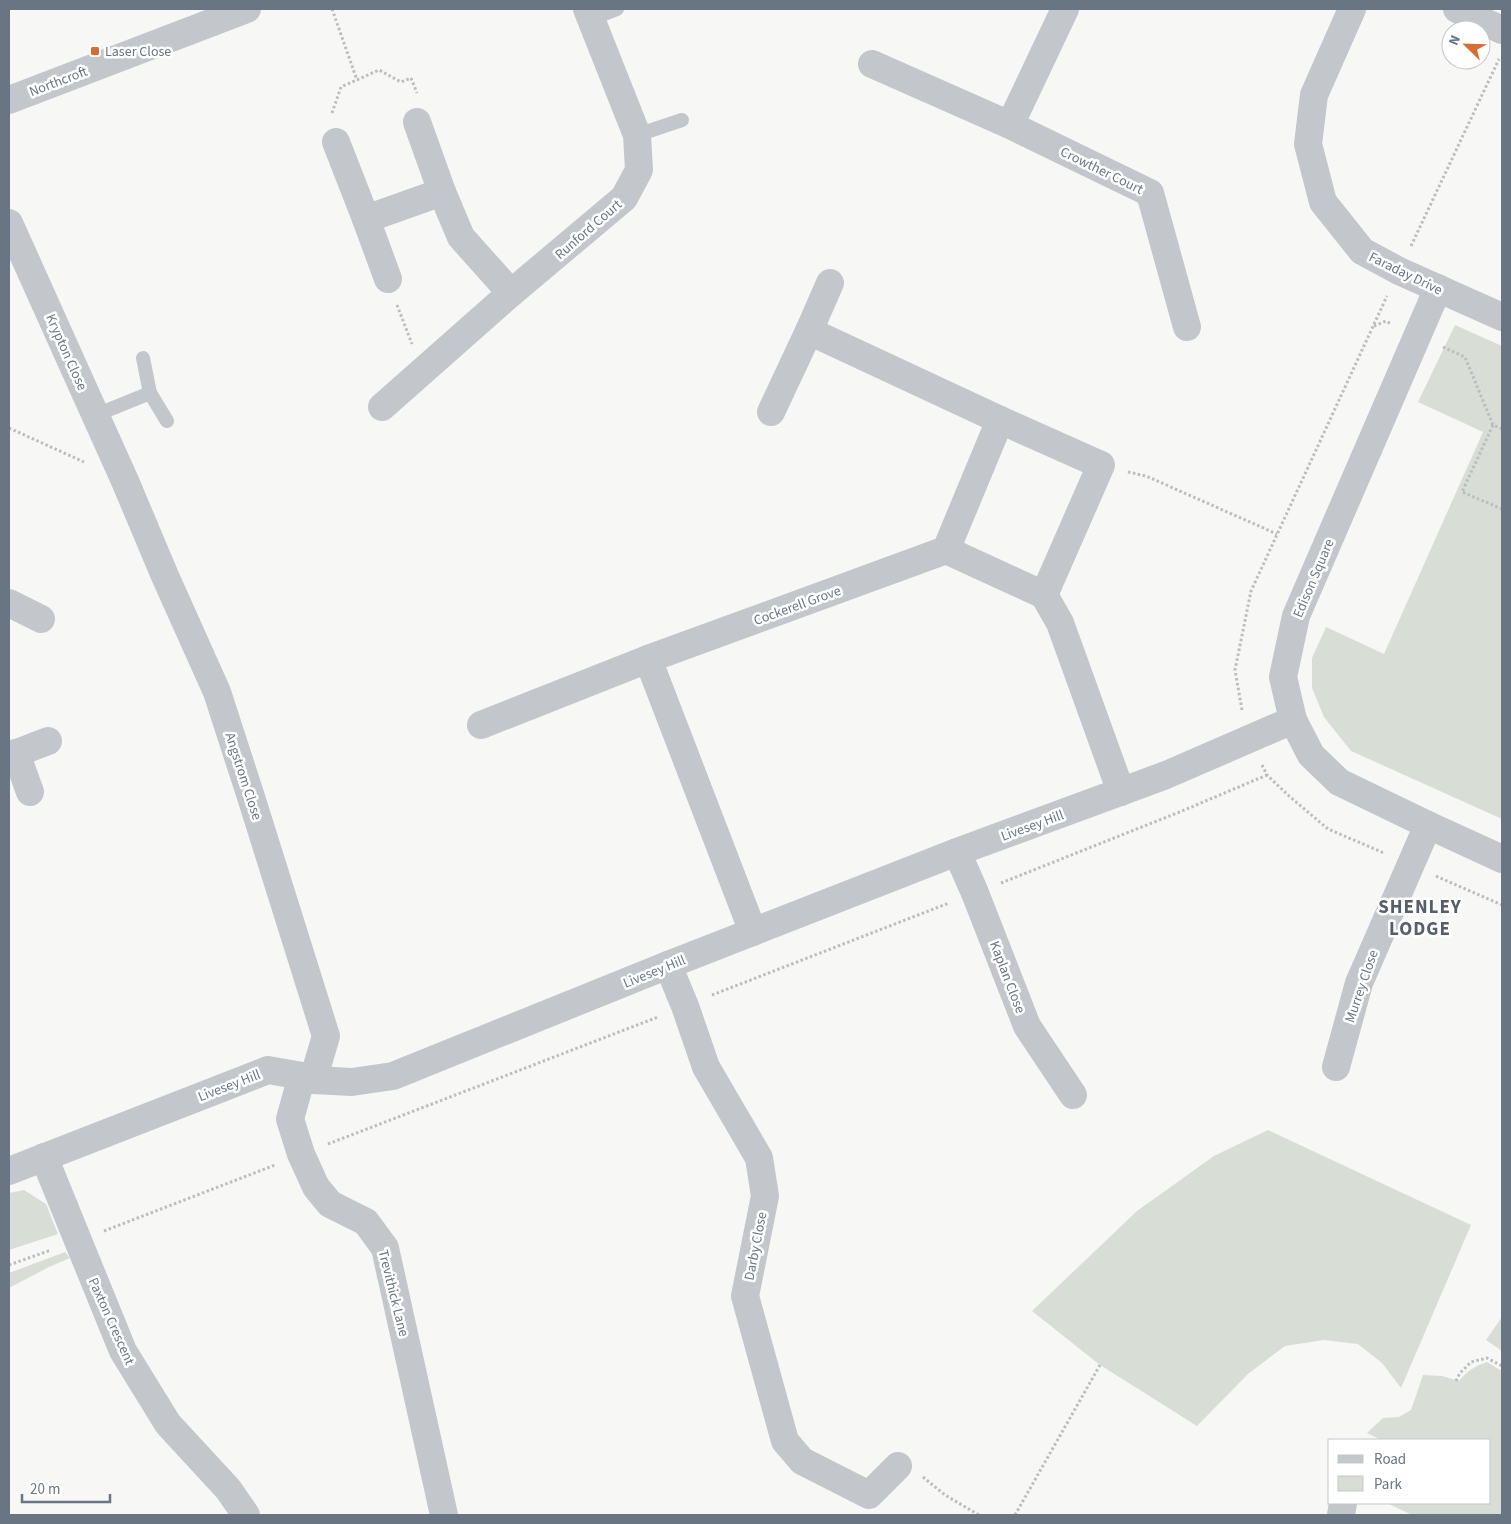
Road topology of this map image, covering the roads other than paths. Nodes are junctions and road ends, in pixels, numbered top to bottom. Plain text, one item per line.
1 (247, 9) edge
2 (617, 9) edge
3 (1065, 9) edge
4 (1352, 9) edge
5 (1457, 9) edge
6 (589, 14) edge
7 (1502, 30) edge
8 (872, 64) dead end
9 (9, 100) edge
10 (682, 120) dead end
11 (417, 122) road end
12 (1010, 125) junction
13 (637, 135) junction
14 (336, 142) road end
15 (442, 192) junction
16 (366, 219) junction
17 (9, 223) edge
18 (388, 279) road end
19 (830, 283) dead end
20 (1438, 288) junction
21 (512, 293) junction
22 (1502, 317) edge
23 (1187, 326) dead end
24 (810, 331) junction
25 (143, 358) dead end
26 (150, 393) junction
27 (382, 407) dead end
28 (771, 412) dead end
29 (96, 415) junction
30 (1000, 420) junction
31 (166, 421) dead end
32 (126, 481) joint
33 (946, 550) junction
34 (1044, 595) junction
35 (9, 603) edge
36 (41, 619) dead end
37 (648, 660) junction
38 (1293, 720) junction
39 (481, 725) dead end
40 (48, 741) dead end
41 (12, 754) edge
42 (30, 792) dead end
43 (1121, 792) junction
44 (1428, 825) junction
45 (957, 852) junction
46 (1502, 859) edge
47 (753, 932) junction
48 (668, 965) junction
49 (1336, 1067) dead end
50 (308, 1078) junction
51 (1073, 1095) dead end
52 (44, 1157) junction
53 (9, 1171) edge
54 (898, 1466) road end
55 (870, 1505) edge
56 (246, 1515) edge
57 (444, 1515) edge

1 - 9 street, Northcroft
2 - 6 lane
3 - 12 street
4 - 20 street, Faraday Drive
5 - 7 street
6 - 13 street, Runford Court
8 - 12 street, Crowther Court
10 - 13 lane
11 - 15 street
12 - 23 street, Crowther Court
13 - 21 street, Runford Court
14 - 16 street
15 - 16 street
15 - 21 street
16 - 18 street
17 - 29 street, Krypton Close
19 - 24 street
20 - 22 street, Faraday Drive
20 - 38 street, Edison Square
21 - 27 street, Runford Court
24 - 28 street
24 - 30 street
25 - 26 lane
26 - 29 lane
26 - 31 lane
29 - 32 street, Krypton Close
30 - 33 street
30 - 34 street
32 - 50 street, Angstrom Close
33 - 34 street
33 - 37 street, Cockerell Grove
34 - 43 street
35 - 36 street
37 - 39 street, Cockerell Grove
37 - 47 street
38 - 43 street, Livesey Hill
38 - 44 street, Edison Square
40 - 41 street
41 - 42 street
43 - 45 street, Livesey Hill
44 - 46 street, Edison Square
44 - 49 street, Murrey Close
45 - 47 street, Livesey Hill
45 - 51 street, Kaplan Close
47 - 48 street, Livesey Hill
48 - 50 street, Livesey Hill
48 - 55 street, Darby Close
50 - 52 street, Livesey Hill
50 - 57 street, Trevithick Lane
52 - 53 street, Livesey Hill
52 - 56 street, Paxton Crescent
54 - 55 street, Darby Close

